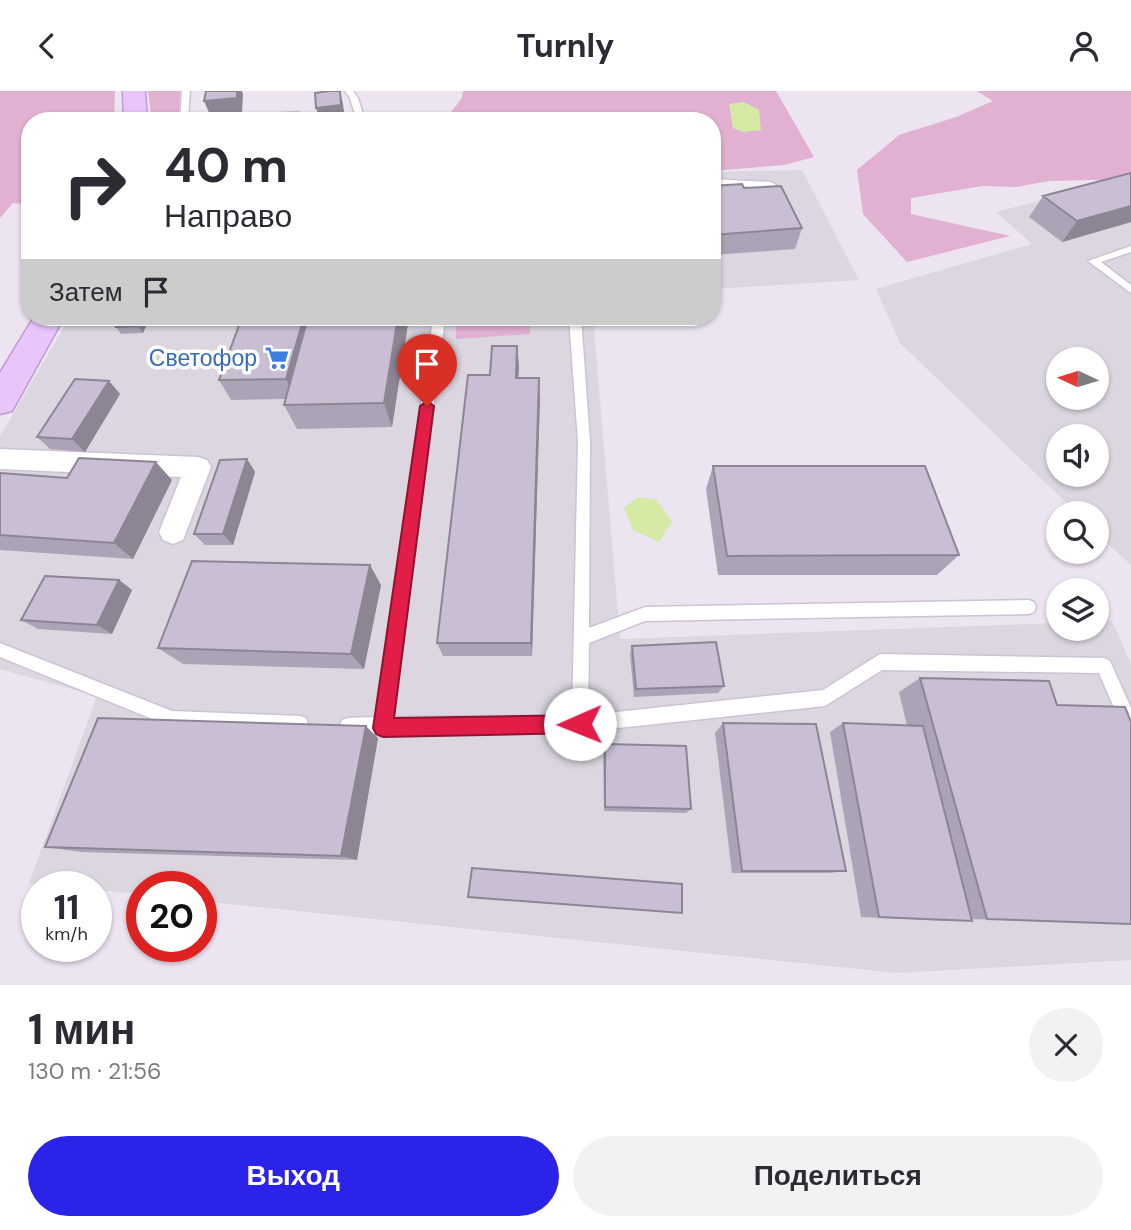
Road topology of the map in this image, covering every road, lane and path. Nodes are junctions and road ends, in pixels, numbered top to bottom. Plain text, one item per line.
1 (134, 91) edge
2 (186, 91) edge
3 (349, 91) edge
4 (135, 112) edge
5 (185, 112) edge
6 (359, 112) edge
7 (721, 182) edge
8 (771, 185) edge
9 (1131, 249) edge
10 (1131, 291) edge
11 (44, 326) edge
12 (438, 326) dead end
13 (576, 326) edge
14 (0, 402) edge
15 (0, 459) edge
16 (173, 532) dead end
17 (1029, 607) dead end
18 (582, 638) junction
19 (0, 650) edge
20 (580, 724) junction
21 (1131, 727) edge
22 (383, 728) junction

1 - 4 main road
2 - 5 lane
3 - 6 lane
7 - 8 lane
9 - 10 lane
11 - 14 main road
12 - 22 lane
13 - 18 lane
15 - 16 street
17 - 18 lane
18 - 20 lane
19 - 22 lane
20 - 21 lane
20 - 22 lane

